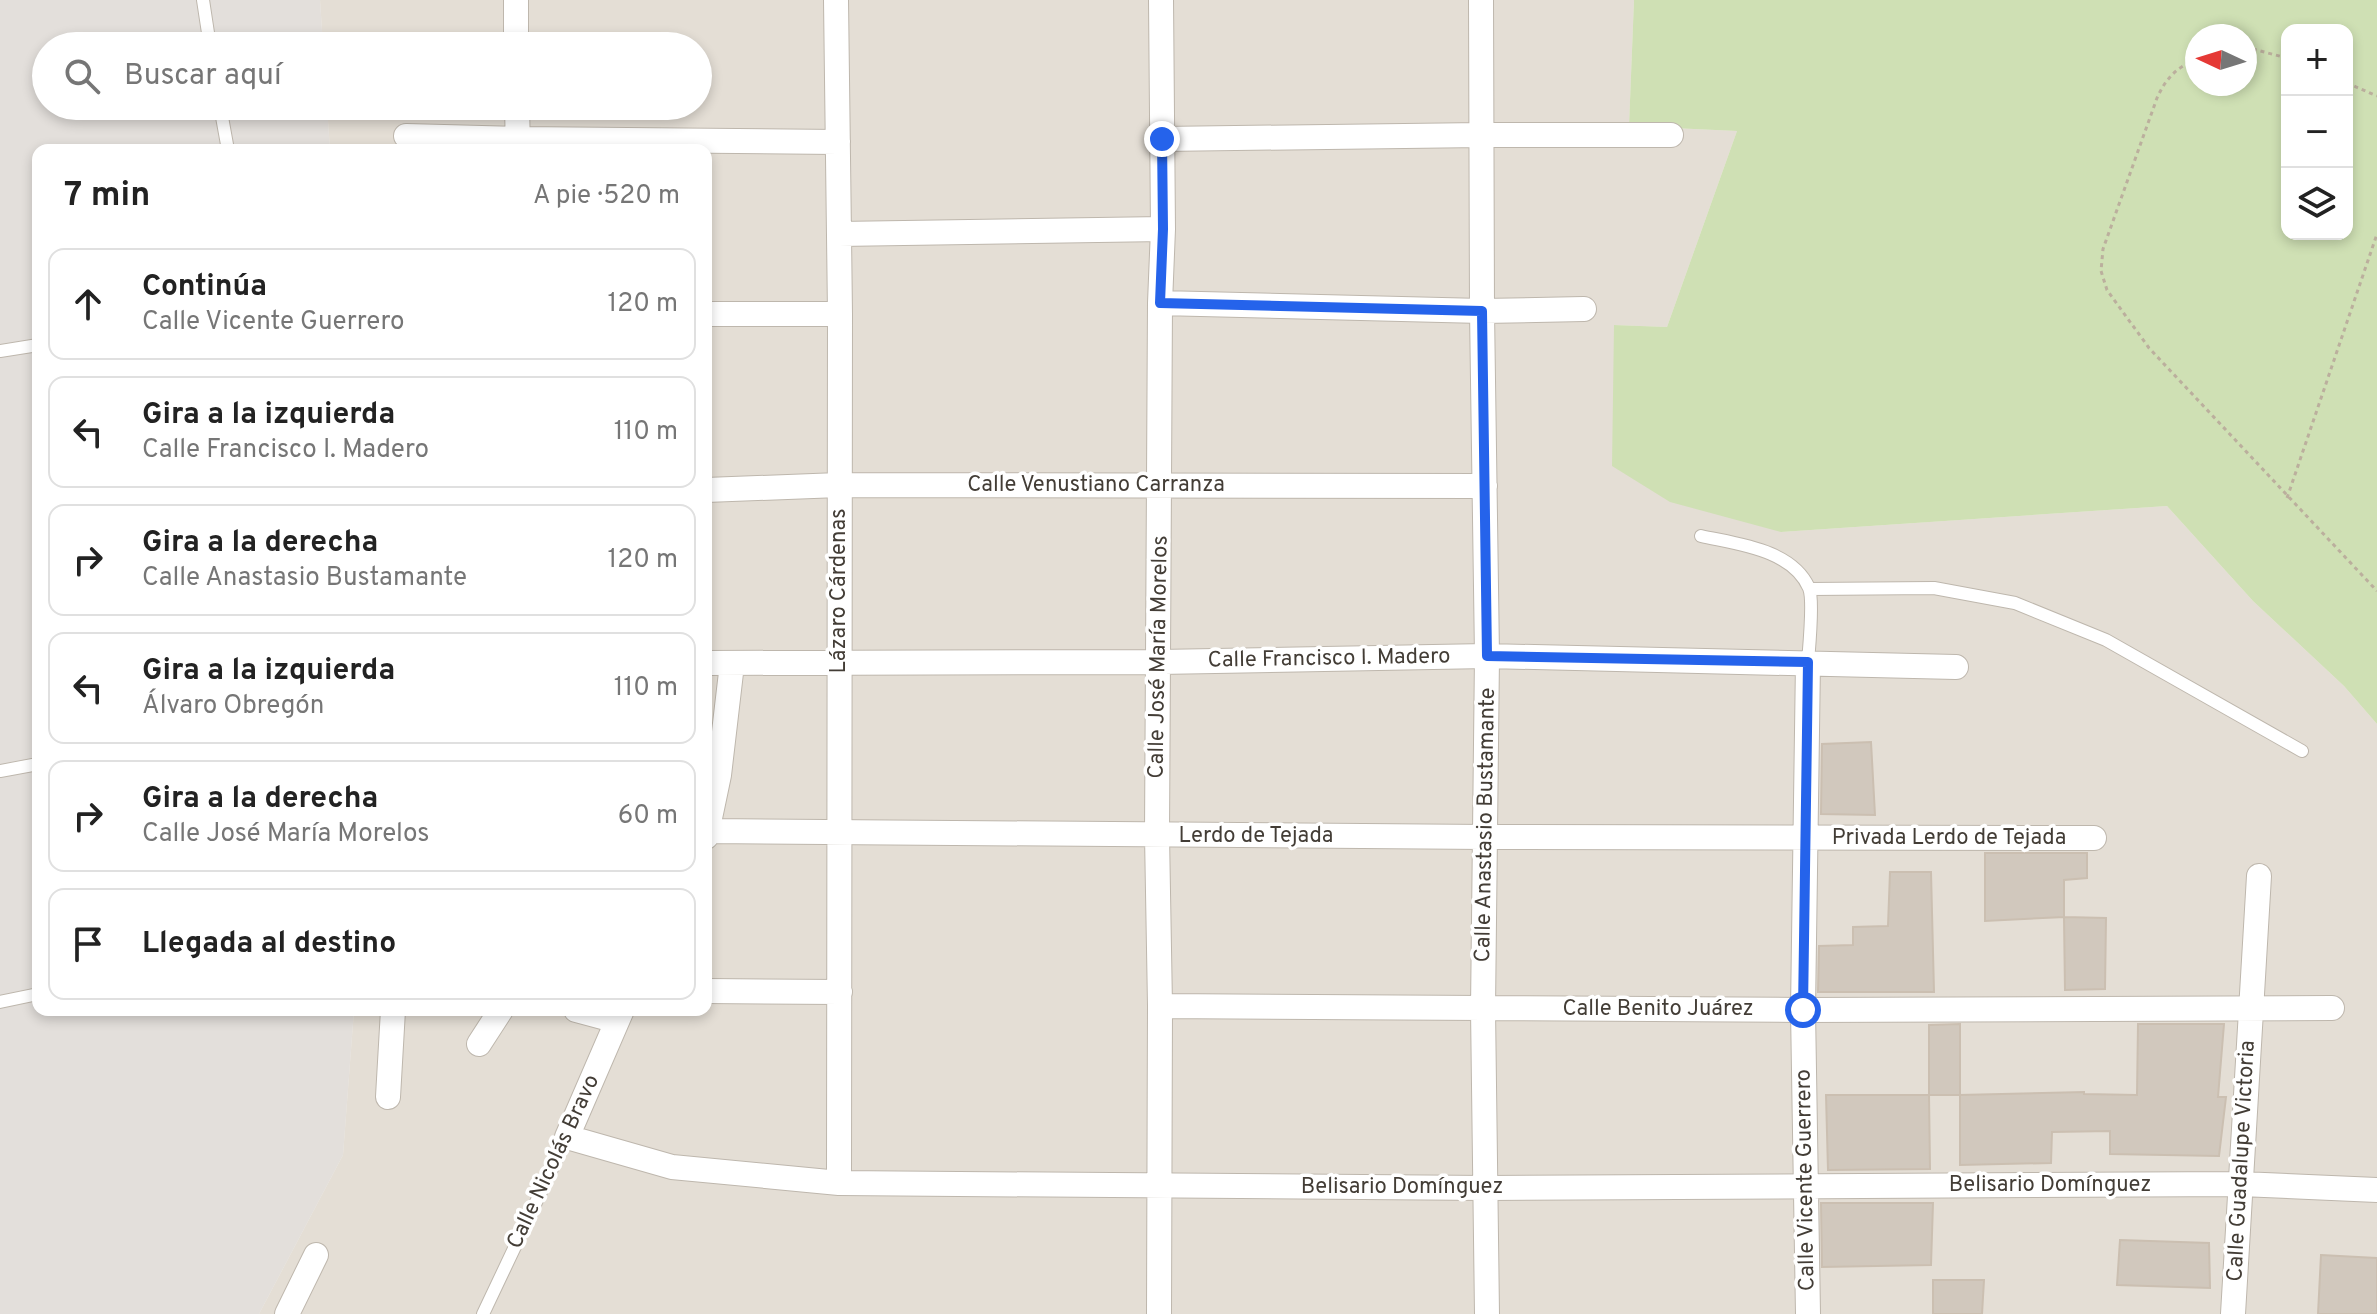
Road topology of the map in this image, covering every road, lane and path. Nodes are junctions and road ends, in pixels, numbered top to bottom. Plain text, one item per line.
1 (203, 0) edge
2 (516, 0) edge
3 (836, 0) edge
4 (1161, 0) edge
5 (1481, 0) edge
6 (208, 32) edge
7 (516, 32) edge
8 (2257, 50) edge
9 (2281, 56) edge
10 (2185, 64) edge
11 (2353, 86) edge
12 (2377, 96) edge
13 (223, 120) edge
14 (517, 120) edge
15 (1481, 135) junction
16 (1671, 135) dead end
17 (406, 136) dead end
18 (1162, 139) junction
19 (838, 142) junction
20 (227, 144) edge
21 (506, 144) edge
22 (518, 144) edge
23 (625, 144) edge
24 (1163, 229) junction
25 (839, 234) junction
26 (2377, 234) edge
27 (1160, 303) junction
28 (1584, 309) dead end
29 (1482, 311) junction
30 (712, 314) edge
31 (840, 314) junction
32 (32, 346) edge
33 (0, 351) edge
34 (839, 485) junction
35 (1160, 485) junction
36 (1485, 486) junction
37 (712, 490) edge
38 (2287, 498) junction
39 (1701, 536) dead end
40 (1810, 589) junction
41 (2377, 591) edge
42 (1487, 656) junction
43 (1159, 662) junction
44 (1808, 662) junction
45 (712, 663) edge
46 (840, 663) junction
47 (732, 664) junction
48 (1956, 667) dead end
49 (2302, 751) dead end
50 (32, 765) edge
51 (0, 771) edge
52 (712, 809) edge
53 (841, 832) junction
54 (712, 834) edge
55 (1157, 835) junction
56 (1486, 837) junction
57 (1804, 838) junction
58 (2094, 838) dead end
59 (2259, 876) dead end
60 (712, 991) edge
61 (840, 992) junction
62 (32, 995) edge
63 (0, 1002) edge
64 (1160, 1006) junction
65 (2252, 1008) junction
66 (2332, 1008) dead end
67 (1483, 1009) junction
68 (1803, 1010) junction
69 (393, 1016) edge
70 (497, 1016) edge
71 (620, 1016) edge
72 (479, 1044) dead end
73 (388, 1097) dead end
74 (567, 1137) junction
75 (839, 1183) junction
76 (2241, 1184) junction
77 (1158, 1185) junction
78 (1806, 1186) junction
79 (1486, 1188) junction
80 (2377, 1190) edge
81 (316, 1255) dead end
82 (287, 1314) edge
83 (483, 1314) edge
84 (1159, 1314) edge
85 (1487, 1314) edge
86 (1808, 1314) edge
87 (2233, 1314) edge

1 - 6 lane
2 - 7 street
3 - 19 street, Lázaro Cárdenas
4 - 18 street, Calle José María Morelos
5 - 15 street, Calle Anastasio Bustamante
8 - 9 path
10 - 38 path
11 - 12 path
13 - 20 lane
14 - 22 street
15 - 16 street
15 - 18 street
15 - 29 street, Calle Anastasio Bustamante
17 - 21 street
18 - 24 street, Calle José María Morelos
19 - 23 street
19 - 25 street, Lázaro Cárdenas
24 - 25 street
24 - 27 street, Calle José María Morelos
25 - 31 street, Lázaro Cárdenas
26 - 38 path
27 - 29 street
27 - 35 street, Calle José María Morelos
28 - 29 street
29 - 36 street, Calle Anastasio Bustamante
30 - 31 street
31 - 34 street, Lázaro Cárdenas
32 - 33 lane
34 - 35 street, Calle Venustiano Carranza
34 - 37 street, Calle Venustiano Carranza
34 - 46 street, Lázaro Cárdenas
35 - 36 street, Calle Venustiano Carranza
35 - 43 street, Calle José María Morelos
36 - 42 street, Calle Anastasio Bustamante
38 - 41 path
39 - 40 lane
40 - 44 lane
40 - 49 lane
42 - 43 street, Calle Francisco I. Madero
42 - 44 street, Calle Francisco I. Madero
42 - 56 street, Calle Anastasio Bustamante
43 - 46 street, Calle Francisco I. Madero
43 - 55 street, Calle José María Morelos
44 - 48 street, Calle Francisco I. Madero
44 - 57 street, Calle Vicente Guerrero
45 - 47 street, Calle Francisco I. Madero
46 - 47 street, Calle Francisco I. Madero
46 - 53 street, Lázaro Cárdenas
47 - 52 street
50 - 51 lane
53 - 54 street, Lerdo de Tejada
53 - 55 street, Lerdo de Tejada
53 - 61 street, Lázaro Cárdenas
55 - 56 street, Lerdo de Tejada
55 - 64 street, Calle José María Morelos
56 - 57 street, Lerdo de Tejada
56 - 67 street, Calle Anastasio Bustamante
57 - 58 street, Privada Lerdo de Tejada
57 - 68 street, Calle Vicente Guerrero
59 - 65 street, Calle Guadalupe Victoria
60 - 61 street
61 - 75 street, Lázaro Cárdenas
62 - 63 lane
64 - 67 street, Calle Benito Juárez
64 - 77 street, Calle José María Morelos
65 - 66 street, Calle Benito Juárez
65 - 68 street, Calle Benito Juárez
65 - 76 street, Calle Guadalupe Victoria
67 - 68 street, Calle Benito Juárez
67 - 79 street, Calle Anastasio Bustamante
68 - 78 street, Calle Vicente Guerrero
69 - 73 street
70 - 72 street
71 - 74 street, Calle Nicolás Bravo
74 - 75 street, Belisario Domínguez
74 - 83 lane, Calle Nicolás Bravo
75 - 77 street, Belisario Domínguez
76 - 78 street, Belisario Domínguez
76 - 80 street, Belisario Domínguez
76 - 87 street, Calle Guadalupe Victoria
77 - 79 street, Belisario Domínguez
77 - 84 street, Calle José María Morelos
78 - 79 street, Belisario Domínguez
78 - 86 street, Calle Vicente Guerrero
79 - 85 street, Calle Anastasio Bustamante
81 - 82 street

